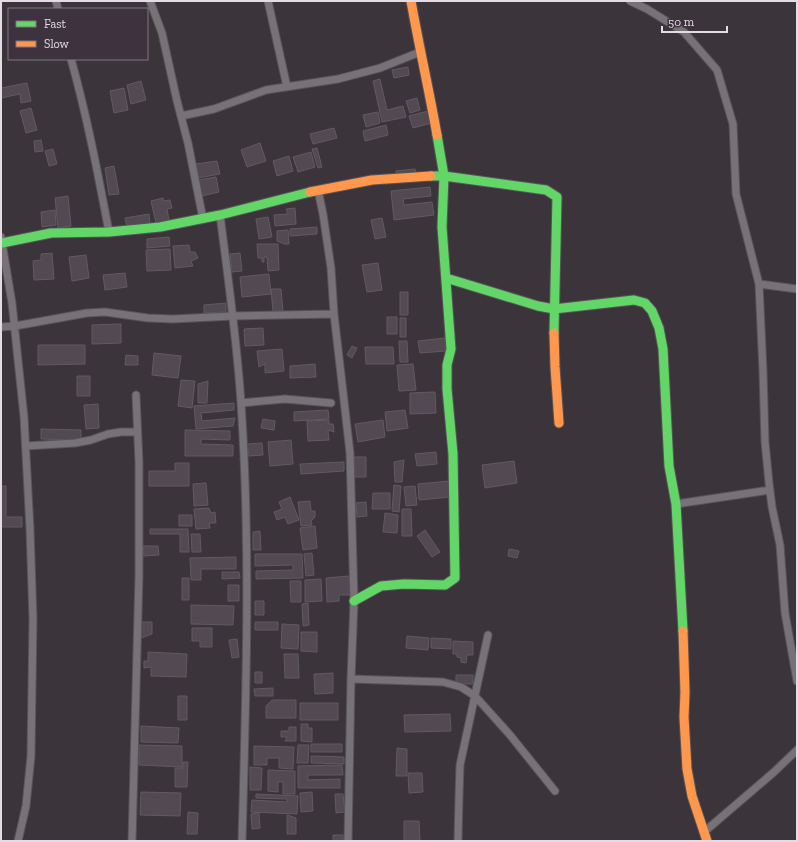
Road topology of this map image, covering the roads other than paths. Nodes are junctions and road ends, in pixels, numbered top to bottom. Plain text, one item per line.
1 (150, 1) edge
2 (268, 1) edge
3 (411, 1) edge
4 (630, 1) edge
5 (420, 52) junction
6 (71, 60) edge
7 (287, 87) junction
8 (181, 116) junction
9 (444, 176) junction
10 (318, 190) junction
11 (220, 215) junction
12 (203, 219) junction
13 (109, 232) junction
14 (2, 240) edge
15 (3, 260) edge
16 (446, 278) junction
17 (759, 284) junction
18 (797, 289) edge
19 (554, 309) junction
20 (334, 314) junction
21 (233, 316) junction
22 (14, 326) junction
23 (1, 327) edge
24 (136, 395) dead end
25 (241, 403) junction
26 (331, 403) dead end
27 (559, 423) dead end
28 (138, 432) junction
29 (26, 446) junction
30 (770, 490) junction
31 (676, 504) junction
32 (354, 601) junction
33 (488, 635) dead end
34 (351, 679) junction
35 (797, 681) edge
36 (475, 696) junction
37 (797, 750) edge
38 (555, 791) dead end
39 (706, 837) edge
40 (18, 841) edge
41 (132, 841) edge
42 (242, 841) edge
43 (348, 841) edge
44 (458, 841) edge

1 - 8 street
2 - 7 street
3 - 5 street
4 - 17 street
5 - 7 street
5 - 9 street
6 - 13 street
7 - 8 street
8 - 12 street
9 - 10 street
9 - 16 street
9 - 19 street
10 - 11 street
10 - 20 street
11 - 12 street
11 - 21 street
12 - 13 street
13 - 14 street
14 - 15 street
15 - 22 street
16 - 19 street
16 - 32 street
17 - 18 street
17 - 30 street
19 - 27 street
19 - 31 street
20 - 21 street
20 - 32 street
21 - 22 street
21 - 25 street
22 - 23 street
22 - 29 street
24 - 28 street
25 - 26 street
25 - 42 street
28 - 29 street
28 - 41 street
29 - 40 street
30 - 31 street
30 - 35 street
31 - 39 street
32 - 34 street
33 - 36 street
34 - 36 street
34 - 43 street
36 - 38 street
36 - 44 street
37 - 39 street

